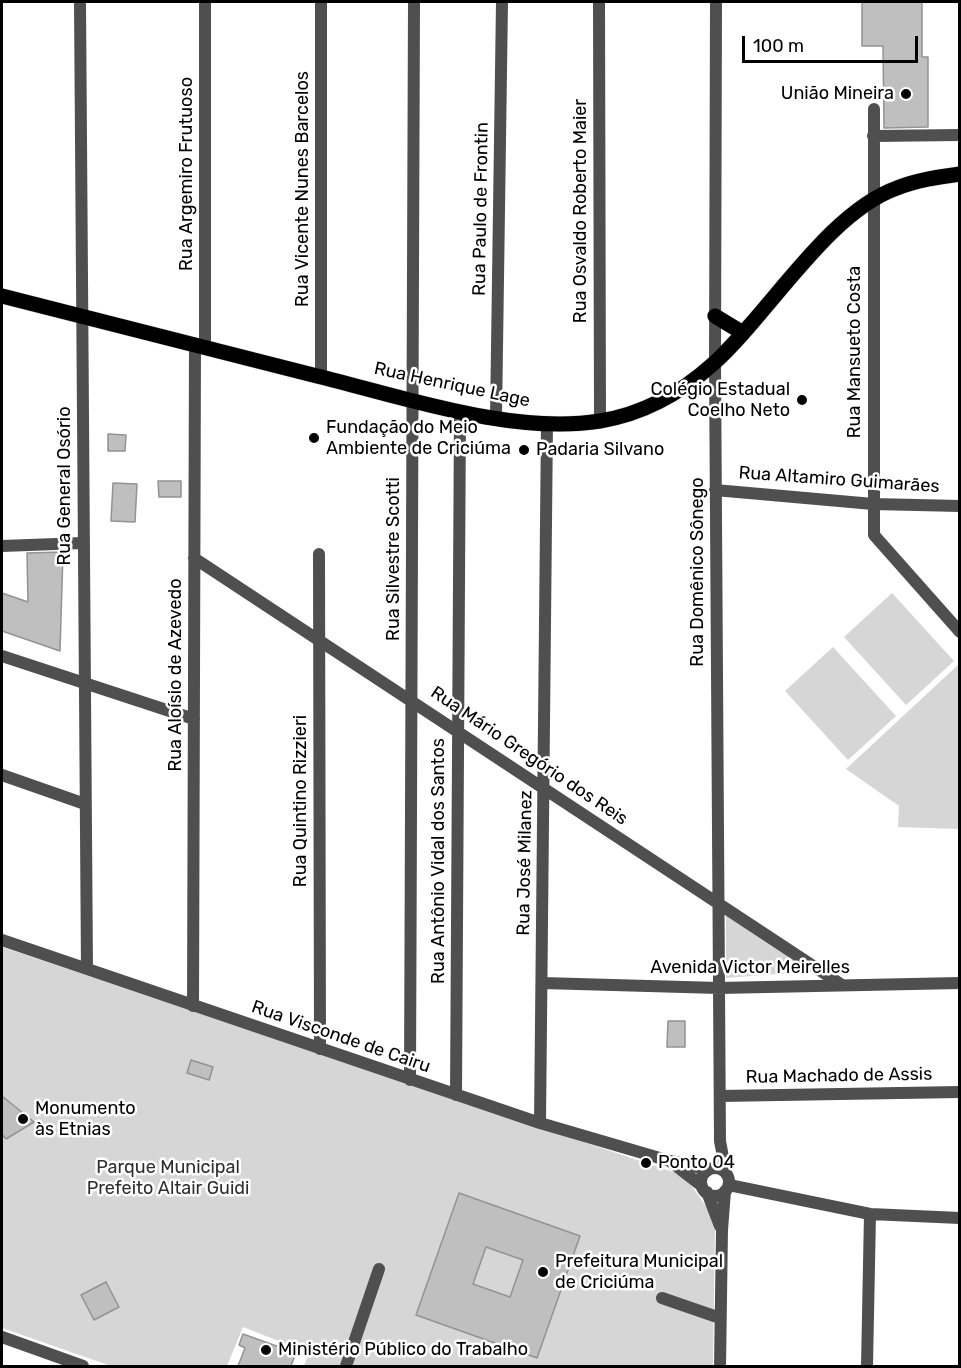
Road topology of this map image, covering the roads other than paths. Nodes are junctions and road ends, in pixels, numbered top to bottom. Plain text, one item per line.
1 (80, 2) edge
2 (205, 2) edge
3 (321, 2) edge
4 (414, 2) edge
5 (502, 2) edge
6 (599, 2) edge
7 (716, 4) edge
8 (874, 109) dead end
9 (960, 135) edge
10 (873, 136) junction
11 (960, 174) edge
12 (874, 200) junction
13 (2, 296) edge
14 (82, 316) junction
15 (715, 316) junction
16 (743, 333) junction
17 (200, 346) junction
18 (715, 362) junction
19 (321, 376) junction
20 (412, 400) junction
21 (460, 411) junction
22 (496, 417) junction
23 (600, 421) junction
24 (548, 423) junction
25 (716, 490) junction
26 (873, 504) junction
27 (960, 506) edge
28 (83, 543) junction
29 (2, 546) edge
30 (319, 554) dead end
31 (194, 558) junction
32 (960, 632) edge
33 (319, 640) junction
34 (2, 656) edge
35 (85, 683) junction
36 (412, 699) junction
37 (194, 719) junction
38 (458, 732) junction
39 (2, 774) edge
40 (544, 788) junction
41 (86, 804) junction
42 (718, 903) junction
43 (2, 940) edge
44 (87, 969) junction
45 (960, 983) edge
46 (542, 984) junction
47 (842, 986) junction
48 (719, 988) junction
49 (193, 1006) junction
50 (320, 1049) junction
51 (410, 1080) junction
52 (960, 1092) edge
53 (456, 1095) junction
54 (720, 1096) junction
55 (540, 1123) junction
56 (720, 1142) junction
57 (670, 1161) junction
58 (708, 1170) junction
59 (727, 1183) junction
60 (704, 1189) junction
61 (870, 1214) junction
62 (960, 1218) edge
63 (722, 1230) junction
64 (379, 1269) dead end
65 (662, 1298) dead end
66 (720, 1318) junction
67 (2, 1337) edge
68 (83, 1366) edge
69 (346, 1366) edge
70 (720, 1366) edge
71 (867, 1366) edge

1 - 14 street, Rua General Osório
2 - 17 street, Rua Argemiro Frutuoso
3 - 19 street, Rua Vicente Nunes Barcelos
4 - 20 street, Rua Silvestre Scotti
5 - 22 street, Rua Paulo de Frontin
6 - 23 street, Rua Osvaldo Roberto Maier
7 - 15 street, Rua Domênico Sônego
8 - 10 street, Rua Mansueto Costa
9 - 10 street
10 - 12 street, Rua Mansueto Costa
11 - 12 main road, Rua Henrique Lage
12 - 16 main road, Rua Henrique Lage
12 - 26 street, Rua Mansueto Costa
13 - 14 main road, Rua Henrique Lage
14 - 17 main road, Rua Henrique Lage
14 - 28 street, Rua General Osório
15 - 16 main road
15 - 18 street, Rua Domênico Sônego
16 - 18 main road, Rua Henrique Lage
17 - 19 main road, Rua Henrique Lage
17 - 31 street, Rua Aloísio de Azevedo
18 - 23 main road, Rua Henrique Lage
18 - 25 street, Rua Domênico Sônego
19 - 20 main road, Rua Henrique Lage
20 - 21 main road, Rua Henrique Lage
20 - 36 street, Rua Silvestre Scotti
21 - 22 main road, Rua Henrique Lage
21 - 38 street, Rua Antônio Vidal dos Santos
22 - 24 main road, Rua Henrique Lage
23 - 24 main road, Rua Henrique Lage
24 - 40 street, Rua José Milanez
25 - 26 street, Rua Altamiro Guimarães
25 - 42 street, Rua Domênico Sônego
26 - 27 street, Rua Altamiro Guimarães
26 - 32 street, Rua Mansueto Costa
28 - 29 street
28 - 35 street, Rua General Osório
30 - 33 street, Rua Quintino Rizzieri
31 - 33 street, Rua Mário Gregório dos Reis
31 - 37 street, Rua Aloísio de Azevedo
33 - 36 street, Rua Mário Gregório dos Reis
33 - 50 street, Rua Quintino Rizzieri
34 - 35 street
35 - 37 street
35 - 41 street, Rua General Osório
36 - 38 street, Rua Mário Gregório dos Reis
36 - 51 street, Rua Silvestre Scotti
37 - 49 street, Rua Aloísio de Azevedo
38 - 40 street, Rua Mário Gregório dos Reis
38 - 53 street, Rua Antônio Vidal dos Santos
39 - 41 street
40 - 42 street, Rua Mário Gregório dos Reis
40 - 46 street, Rua José Milanez
41 - 44 street, Rua General Osório
42 - 47 street, Rua Mário Gregório dos Reis
42 - 48 street, Rua Domênico Sônego
43 - 44 street, Rua Visconde de Cairu
44 - 49 street, Rua Visconde de Cairu
45 - 47 street, Avenida Victor Meirelles
46 - 48 street, Avenida Victor Meirelles
46 - 55 street, Rua José Milanez
47 - 48 street, Avenida Victor Meirelles
48 - 54 street, Rua Domênico Sônego
49 - 50 street, Rua Visconde de Cairu
50 - 51 street, Rua Visconde de Cairu
51 - 53 street, Rua Visconde de Cairu
52 - 54 street, Rua Machado de Assis
53 - 55 street, Rua Visconde de Cairu
54 - 56 street, Rua Domênico Sônego
55 - 57 street, Rua Visconde de Cairu
56 - 58 street, Rua Domênico Sônego
56 - 59 street, Rua Domênico Sônego
57 - 58 street, Rua Visconde de Cairu
57 - 60 street, Rua Visconde de Cairu
58 - 59 street
58 - 60 street
59 - 60 street
59 - 61 street
59 - 63 street, Rua Domênico Sônego
60 - 63 street, Rua Domênico Sônego
61 - 62 street
61 - 71 street
63 - 66 street, Rua Domênico Sônego
64 - 69 street
65 - 66 street
66 - 70 street, Rua Domênico Sônego
67 - 68 street

